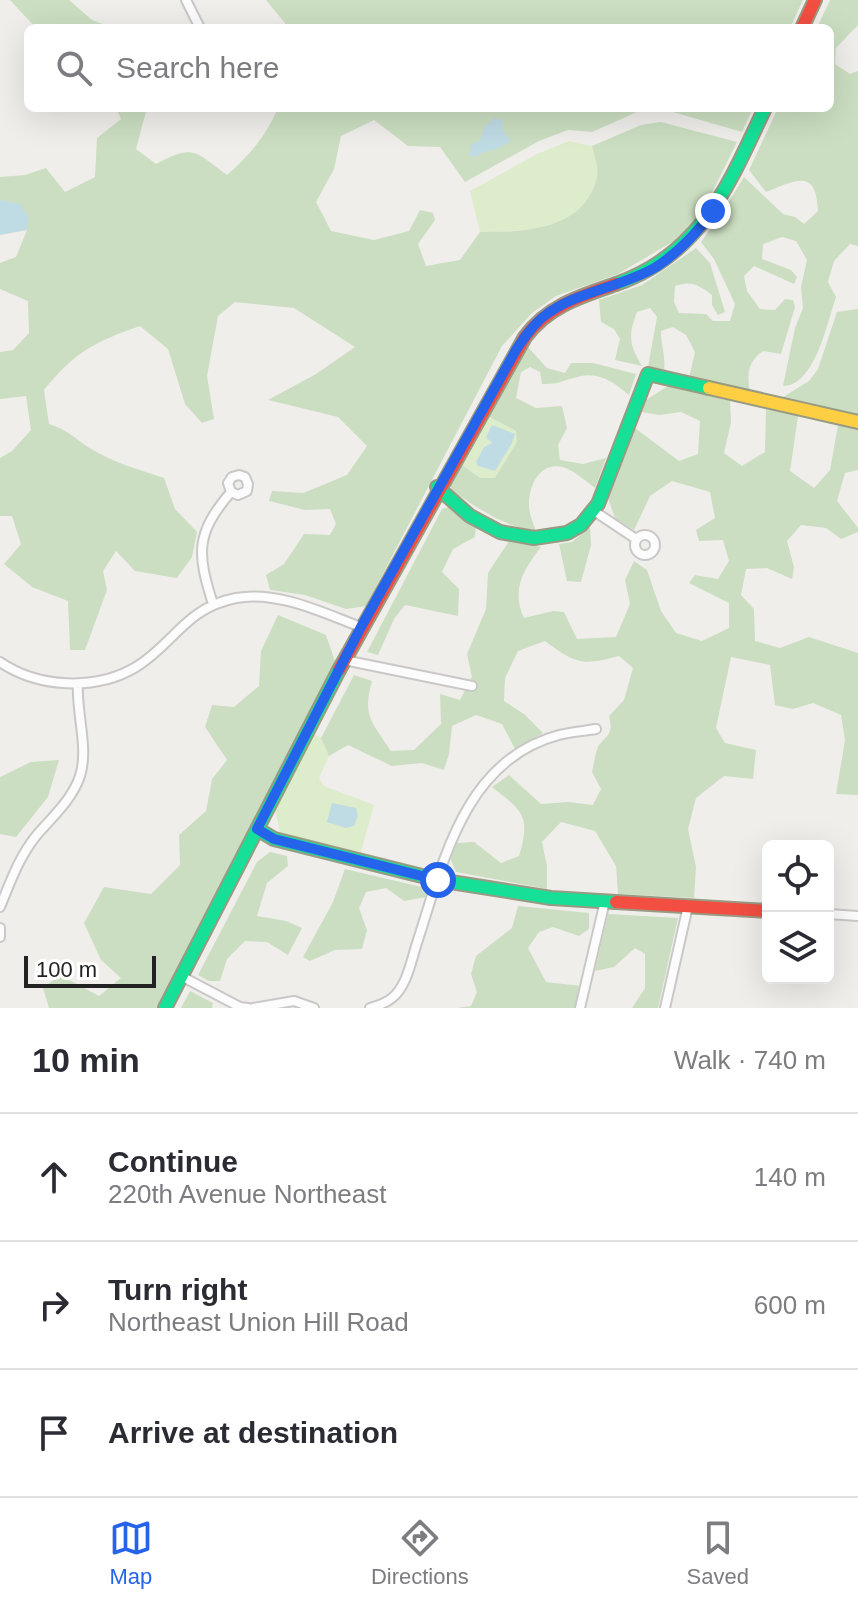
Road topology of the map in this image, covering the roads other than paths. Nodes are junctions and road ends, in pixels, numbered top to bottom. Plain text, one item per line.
1 (186, 0) edge
2 (815, 0) edge
3 (198, 24) edge
4 (804, 24) edge
5 (763, 112) edge
6 (858, 422) edge
7 (437, 487) junction
8 (231, 492) dead end
9 (594, 511) junction
10 (636, 539) dead end
11 (213, 604) junction
12 (361, 627) junction
13 (344, 660) junction
14 (0, 662) edge
15 (78, 684) junction
16 (472, 686) dead end
17 (596, 729) dead end
18 (257, 829) junction
19 (438, 880) junction
20 (605, 901) junction
21 (688, 906) junction
22 (0, 907) edge
23 (762, 911) edge
24 (834, 914) edge
25 (858, 916) edge
26 (0, 928) edge
27 (0, 937) edge
28 (181, 976) junction
29 (373, 1007) edge
30 (165, 1008) edge
31 (250, 1008) edge
32 (314, 1008) edge
33 (580, 1008) edge
34 (665, 1008) edge

1 - 3 street
2 - 4 street
5 - 7 street
6 - 9 street
7 - 9 street
7 - 12 street
8 - 11 street
9 - 10 street
11 - 12 street
11 - 15 street
12 - 13 street
13 - 16 street
13 - 18 street
14 - 15 street
15 - 22 street
17 - 19 street
18 - 19 street
18 - 28 street
19 - 20 street
19 - 29 street
20 - 21 street
20 - 33 street
21 - 23 street
21 - 34 street
24 - 25 street
26 - 27 street
28 - 30 street
28 - 31 street
31 - 32 street

